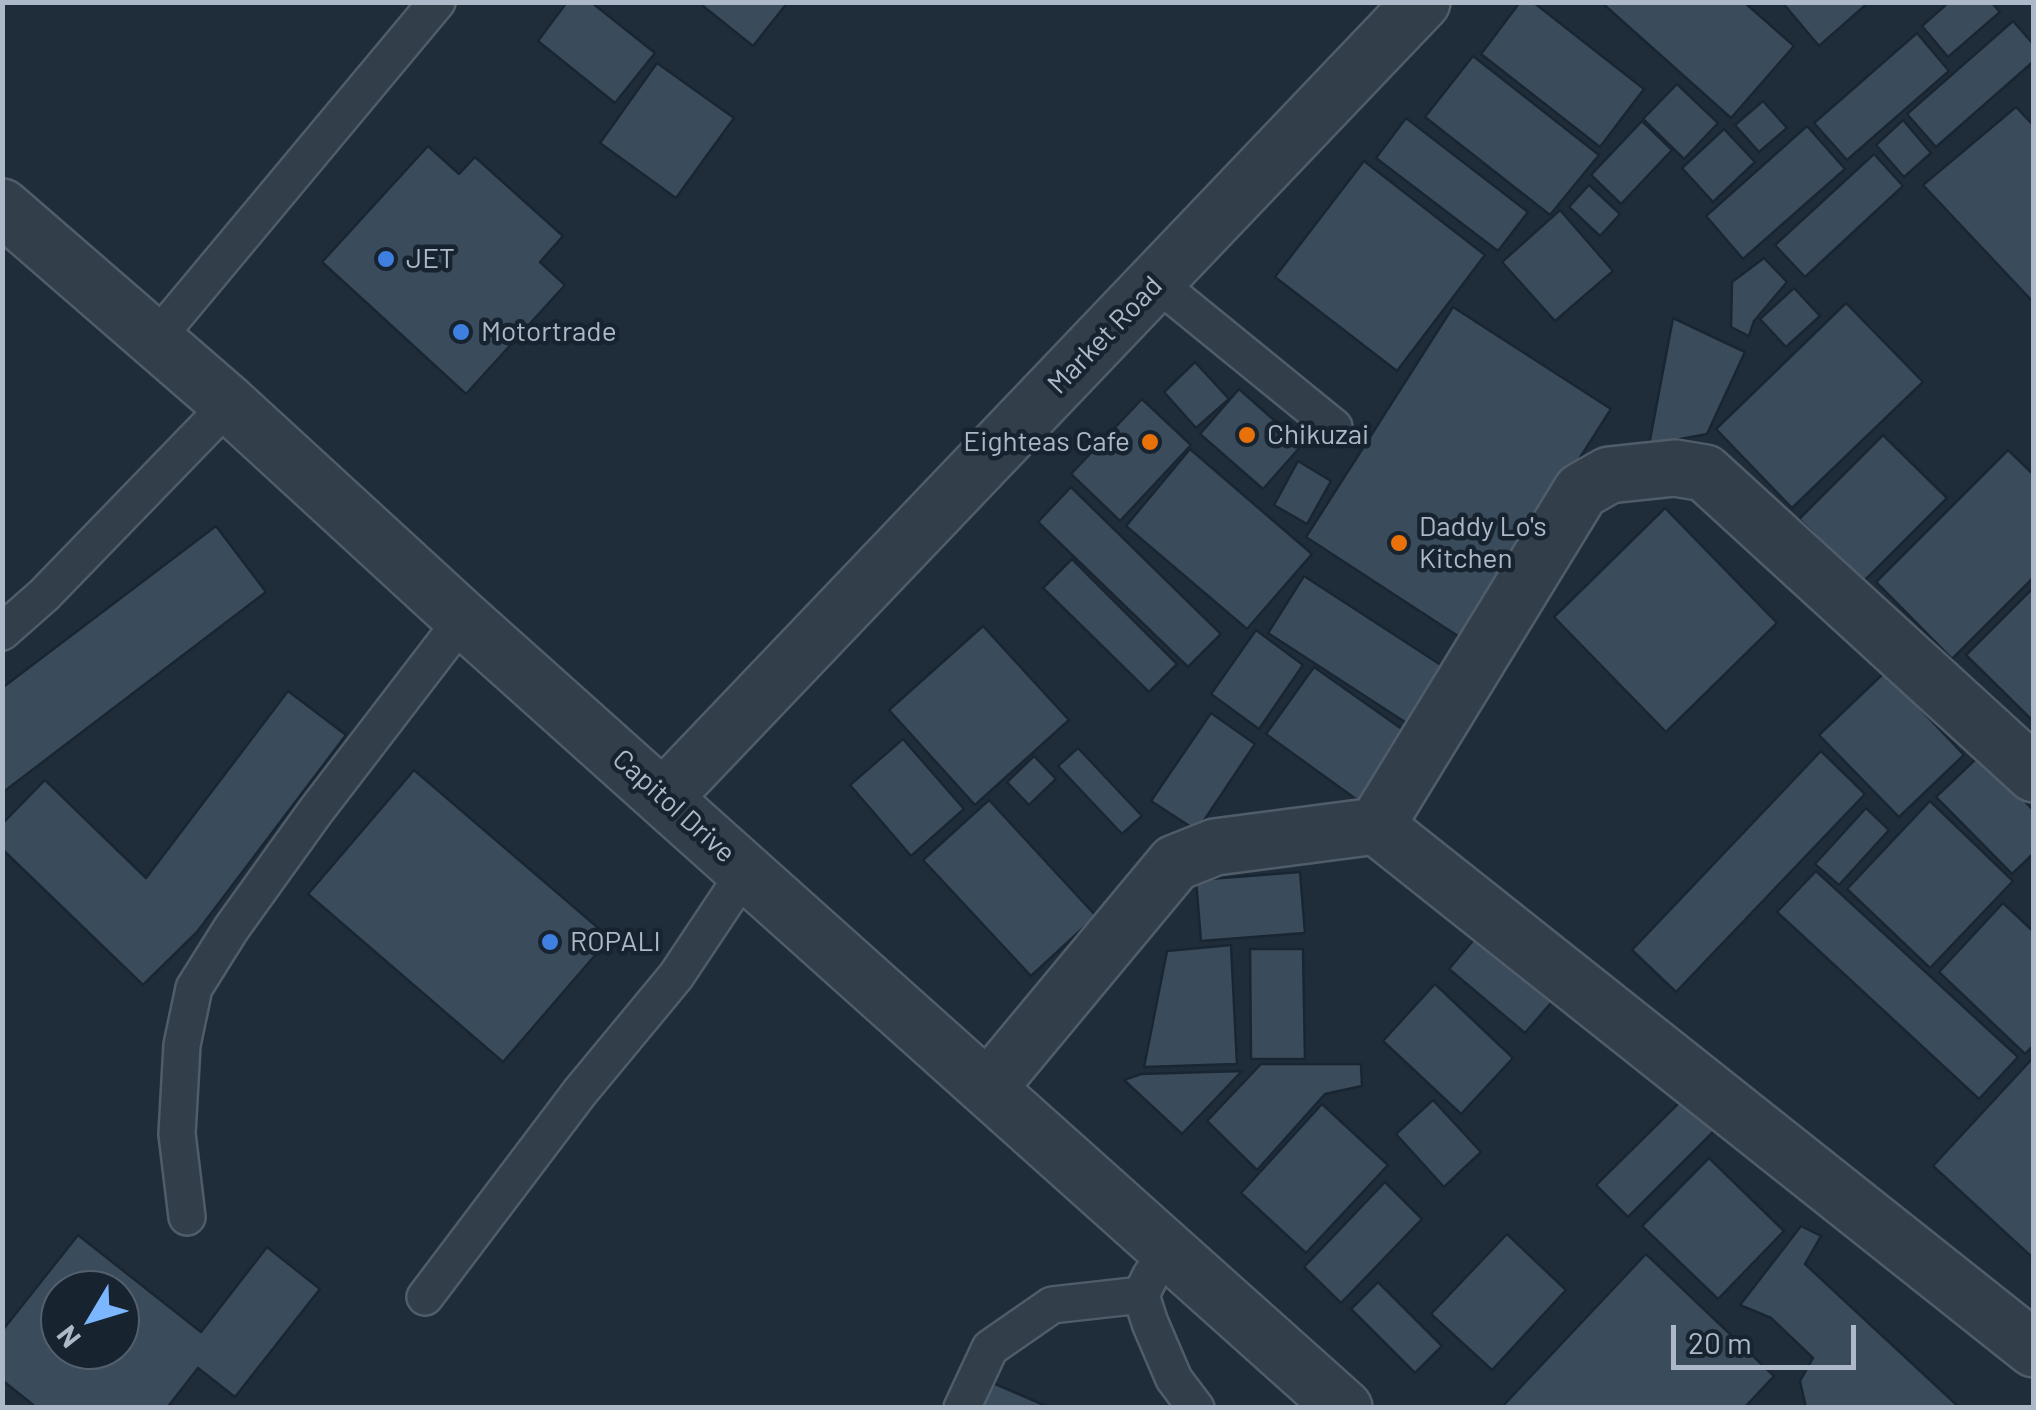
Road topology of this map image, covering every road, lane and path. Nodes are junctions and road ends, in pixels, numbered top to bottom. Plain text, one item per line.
1 (437, 2) edge
2 (1422, 2) edge
3 (2, 207) edge
4 (1156, 282) junction
5 (155, 340) junction
6 (229, 404) junction
7 (1334, 428) dead end
8 (463, 619) junction
9 (2, 632) edge
10 (2034, 774) edge
11 (664, 797) junction
12 (1376, 826) junction
13 (746, 871) junction
14 (988, 1088) junction
15 (188, 1217) dead end
16 (1166, 1248) junction
17 (1141, 1295) junction
18 (424, 1298) dead end
19 (2034, 1349) edge
20 (962, 1408) edge
21 (1196, 1408) edge
22 (1344, 1408) edge

1 - 5 lane
2 - 4 street, Market Road
3 - 5 street, Capitol Drive
4 - 7 lane
4 - 11 street, Market Road
5 - 6 street, Capitol Drive
6 - 8 street, Capitol Drive
6 - 9 lane
8 - 11 street, Capitol Drive
8 - 15 lane
10 - 12 street
11 - 13 street, Capitol Drive
12 - 14 street
12 - 19 street
13 - 14 street, Capitol Drive
13 - 18 lane
14 - 16 street, Capitol Drive
16 - 17 lane
16 - 22 street, Capitol Drive
17 - 20 lane
17 - 21 lane

